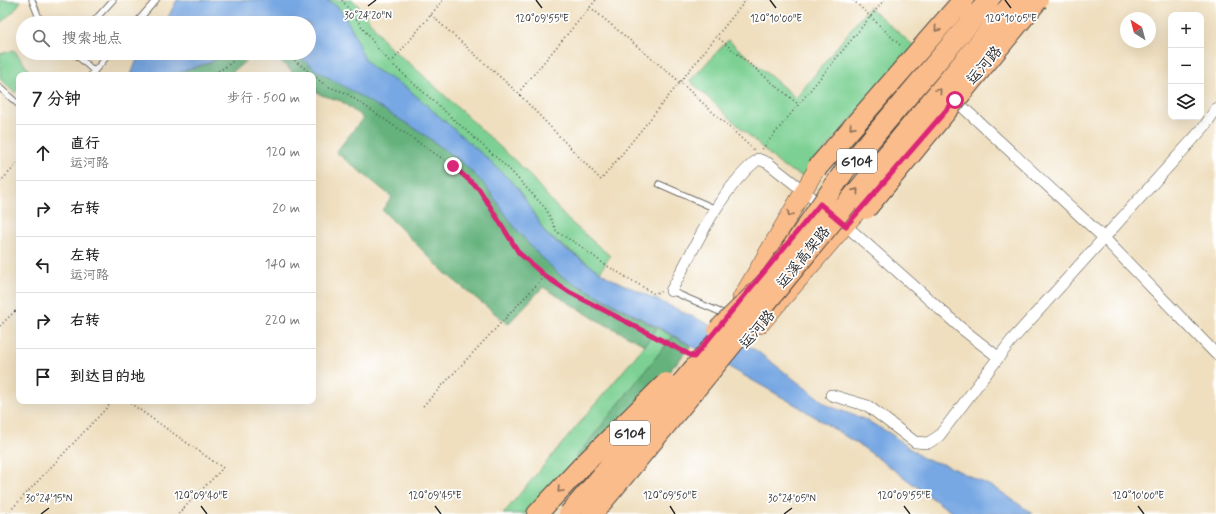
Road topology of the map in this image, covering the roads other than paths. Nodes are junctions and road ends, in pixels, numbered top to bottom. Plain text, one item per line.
1 (32, 0) edge
2 (113, 0) edge
3 (156, 0) edge
4 (963, 0) edge
5 (989, 0) edge
6 (992, 0) edge
7 (1015, 0) edge
8 (1039, 0) edge
9 (38, 16) edge
10 (98, 16) edge
11 (142, 16) edge
12 (81, 60) edge
13 (104, 60) edge
14 (92, 72) edge
15 (94, 72) edge
16 (0, 88) edge
17 (955, 100) junction
18 (16, 102) edge
19 (1216, 109) edge
20 (817, 168) joint
21 (659, 184) dead end
22 (804, 191) junction
23 (820, 204) junction
24 (716, 209) junction
25 (866, 209) joint
26 (847, 227) junction
27 (1104, 238) junction
28 (772, 277) junction
29 (670, 291) joint
30 (741, 298) junction
31 (725, 318) junction
32 (1216, 354) edge
33 (998, 357) junction
34 (831, 395) dead end
35 (537, 514) edge
36 (562, 514) edge
37 (569, 514) edge
38 (592, 514) edge
39 (602, 514) edge

1 - 9 lane
2 - 10 lane
3 - 11 lane
4 -> 20 highway, bridge
5 - 28 highway, 运溪高架路, bridge
6 - 23 main road, 运河路 / G104
38 -> 7 highway, 运溪高架路, bridge
8 - 17 main road, 运河路 / G104
8 - 25 highway, bridge
12 - 14 lane
13 - 15 lane
16 - 18 lane
17 - 26 main road, 运河路 / G104
17 - 27 street
19 - 27 street
20 - 22 main road
21 - 24 lane
22 - 23 street
22 - 24 street
22 -> 30 main road
23 - 26 street
23 - 30 main road, 运河路 / G104
24 - 29 street
25 - 26 main road
26 - 33 street
26 - 39 main road, 运河路 / G104
27 - 32 street
27 - 33 street
28 -> 35 highway, bridge
28 - 37 highway, 运溪高架路, bridge
29 - 31 lane
30 - 31 main road, 运河路 / G104
31 - 36 main road, 运河路 / G104, bridge
33 - 34 street

